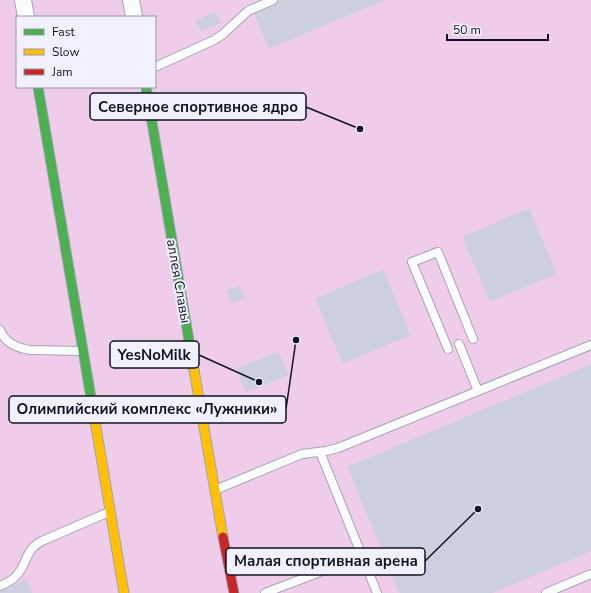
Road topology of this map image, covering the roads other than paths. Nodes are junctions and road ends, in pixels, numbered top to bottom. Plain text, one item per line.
1 (23, 0) edge
2 (132, 0) edge
3 (273, 0) edge
4 (26, 16) edge
5 (134, 16) edge
6 (156, 67) edge
7 (38, 88) edge
8 (146, 88) edge
9 (0, 330) edge
10 (473, 339) dead end
11 (459, 344) dead end
12 (591, 345) edge
13 (448, 349) dead end
14 (83, 351) junction
15 (478, 391) junction
16 (320, 452) junction
17 (214, 490) junction
18 (110, 512) junction
19 (362, 556) junction
20 (591, 574) edge
21 (0, 586) edge
22 (124, 593) edge
23 (234, 593) edge
24 (265, 593) edge
25 (377, 593) edge
26 (546, 593) edge

1 - 4 street
2 - 5 street
3 - 6 lane
7 - 14 street
8 - 17 street, аллея Славы
9 - 14 lane
10 - 13 lane
11 - 15 lane
12 - 15 lane
14 - 18 street
15 - 16 lane
16 - 17 lane
16 - 19 lane
17 - 23 street, аллея Славы
18 - 21 lane
18 - 22 street
19 - 24 lane
19 - 25 lane
20 - 26 lane

